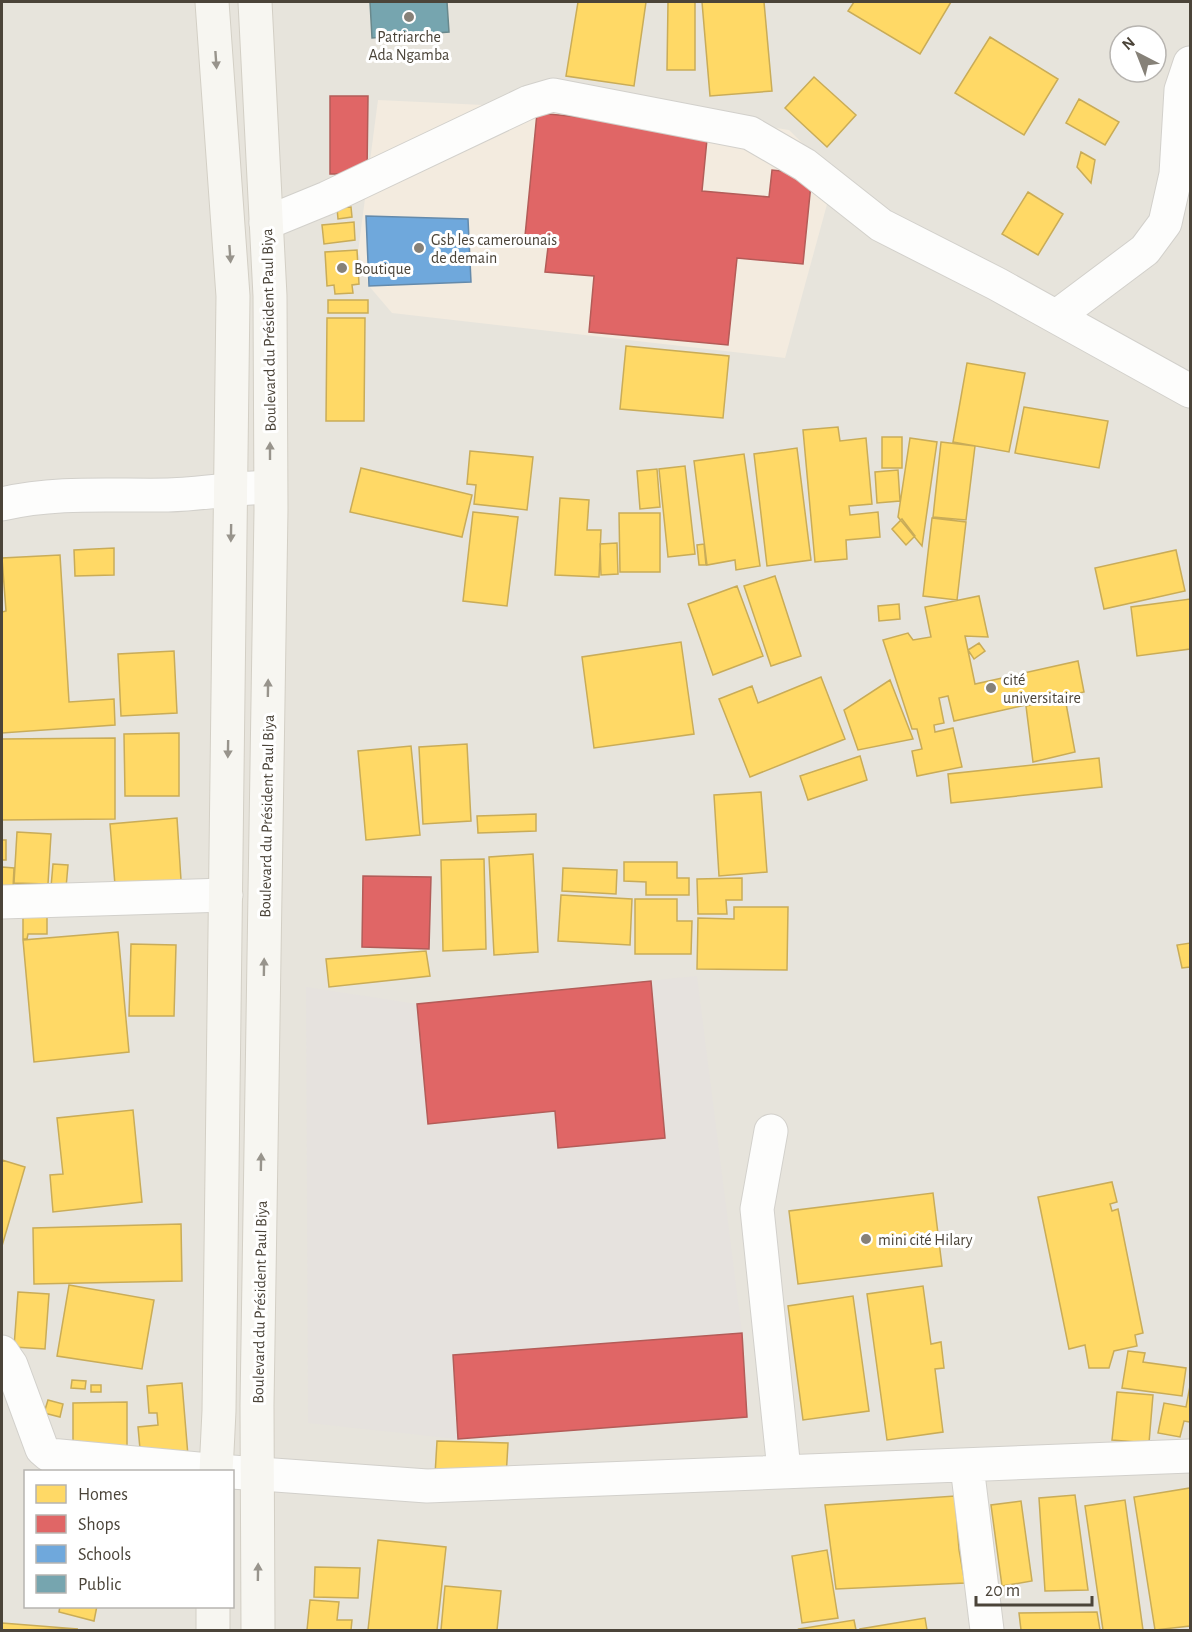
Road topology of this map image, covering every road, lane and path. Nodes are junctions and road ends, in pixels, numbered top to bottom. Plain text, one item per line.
1 (212, 2) edge
2 (255, 2) edge
3 (1191, 63) edge
4 (266, 223) junction
5 (1057, 316) junction
6 (1191, 391) edge
7 (270, 487) junction
8 (229, 488) junction
9 (2, 504) edge
10 (226, 895) junction
11 (2, 902) edge
12 (771, 1131) dead end
13 (2, 1352) edge
14 (1191, 1456) edge
15 (967, 1466) junction
16 (206, 1470) edge
17 (216, 1470) edge
18 (784, 1470) junction
19 (240, 1472) edge
20 (213, 1608) edge
21 (213, 1630) edge
22 (258, 1630) edge
23 (987, 1630) edge

1 -> 8 main road, Boulevard du Président Paul Biya
2 - 4 main road, Boulevard du Président Paul Biya
3 - 5 street
4 - 5 street
7 -> 4 main road, Boulevard du Président Paul Biya
5 - 6 street
7 - 8 street
19 -> 7 main road, Boulevard du Président Paul Biya
8 - 9 street
8 -> 10 main road, Boulevard du Président Paul Biya
10 - 11 street
10 - 17 main road, Boulevard du Président Paul Biya
12 - 18 street
13 - 16 street
14 - 15 street
15 - 18 street
15 - 23 street
18 - 19 street
22 -> 19 main road, Boulevard du Président Paul Biya
20 - 21 main road

